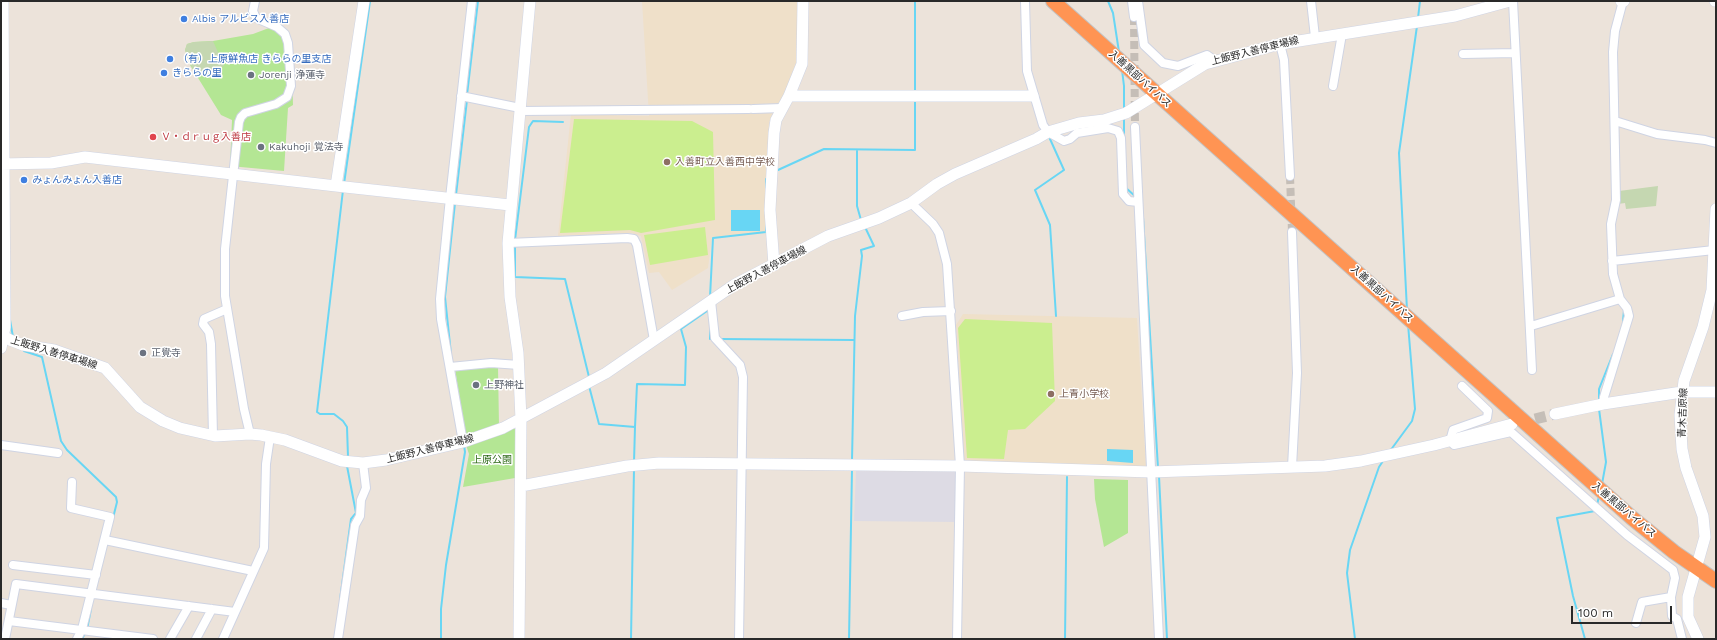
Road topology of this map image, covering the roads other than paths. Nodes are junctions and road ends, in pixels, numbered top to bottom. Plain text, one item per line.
1 (3, 1) edge
2 (254, 1) edge
3 (364, 1) edge
4 (472, 1) edge
5 (530, 1) edge
6 (803, 1) edge
7 (1025, 1) edge
8 (1053, 1) edge
9 (1132, 1) edge
10 (1138, 1) edge
11 (1311, 1) edge
12 (1511, 1) edge
13 (1623, 1) edge
14 (1134, 17) tunnel mouth
15 (1342, 34) junction
16 (1315, 37) junction
17 (1280, 44) junction
18 (1515, 53) junction
19 (1463, 54) dead end
20 (1214, 60) junction
21 (1333, 86) dead end
22 (1156, 93) junction
23 (461, 96) junction
24 (789, 96) junction
25 (1033, 96) junction
26 (782, 108) junction
27 (520, 109) junction
28 (1614, 121) junction
29 (1134, 127) tunnel mouth
30 (1048, 132) junction
31 (1716, 143) edge
32 (3, 164) edge
33 (233, 174) junction
34 (1290, 176) tunnel mouth
35 (336, 186) junction
36 (450, 198) junction
37 (1138, 202) junction
38 (911, 203) junction
39 (510, 205) junction
40 (1716, 208) edge
41 (1292, 232) tunnel mouth
42 (508, 243) junction
43 (1714, 250) junction
44 (1612, 261) junction
45 (774, 265) junction
46 (1620, 299) junction
47 (711, 301) junction
48 (227, 309) junction
49 (951, 311) junction
50 (902, 316) dead end
51 (1531, 326) junction
52 (3, 335) edge
53 (654, 340) junction
54 (1, 348) edge
55 (519, 365) junction
56 (450, 367) junction
57 (1532, 370) dead end
58 (1462, 386) dead end
59 (1682, 392) junction
60 (1716, 392) edge
61 (1603, 404) junction
62 (1555, 414) tunnel mouth
63 (521, 419) junction
64 (1512, 424) tunnel mouth
65 (250, 434) junction
66 (213, 436) junction
67 (270, 437) junction
68 (1450, 441) junction
69 (463, 442) junction
70 (1, 445) edge
71 (58, 452) dead end
72 (363, 462) junction
73 (741, 463) junction
74 (960, 466) junction
75 (1292, 467) junction
76 (1151, 472) junction
77 (72, 482) dead end
78 (521, 486) junction
79 (105, 540) junction
80 (13, 565) dead end
81 (1695, 566) junction
82 (253, 571) junction
83 (96, 575) junction
84 (1716, 581) edge
85 (90, 594) junction
86 (1671, 597) junction
87 (1, 603) edge
88 (12, 605) junction
89 (189, 606) junction
90 (212, 609) junction
91 (235, 612) junction
92 (9, 621) junction
93 (1636, 623) dead end
94 (82, 629) junction
95 (92, 635) edge
96 (5, 639) edge
97 (77, 639) edge
98 (153, 639) edge
99 (170, 639) edge
100 (196, 639) edge
101 (223, 639) edge
102 (338, 639) edge
103 (519, 639) edge
104 (739, 639) edge
105 (957, 639) edge
106 (1159, 639) edge
107 (1682, 639) edge
108 (1698, 639) edge

1 - 32 street
2 - 33 street
3 - 35 street
4 - 23 street
5 - 27 street
6 - 24 street
7 - 25 street
8 - 22 highway, 入善黒部バイパス
9 - 14 street
10 - 20 street
11 - 16 street
12 - 15 street, 上飯野入善停車場線
12 - 18 street
13 - 28 street
15 - 16 street, 上飯野入善停車場線
15 - 21 street
16 - 17 street, 上飯野入善停車場線
17 - 20 street, 上飯野入善停車場線
17 - 34 street
18 - 19 street
18 - 51 street
20 - 22 street, 上飯野入善停車場線
22 - 30 street, 上飯野入善停車場線
22 - 81 highway, 入善黒部バイパス
23 - 27 street
23 - 36 street
24 - 25 street
24 - 26 street
25 - 30 street
26 - 27 street
26 - 45 street
27 - 39 street
28 - 31 street
28 - 44 street
29 - 37 street
30 - 37 street
30 - 38 street, 上飯野入善停車場線
32 - 33 street
32 - 52 street
33 - 35 street
33 - 48 street
35 - 36 street
36 - 39 street
36 - 56 street
37 - 76 street
38 - 45 street, 上飯野入善停車場線
38 - 49 street
39 - 42 street
40 - 43 street, 青木吉原線
41 - 75 street
42 - 53 street
42 - 55 street
43 - 44 street
43 - 59 street, 青木吉原線
44 - 46 street
45 - 47 street, 上飯野入善停車場線
46 - 51 street
46 - 61 street
47 - 53 street, 上飯野入善停車場線
47 - 73 street
48 - 65 street
48 - 66 street
49 - 50 street
49 - 74 street
51 - 57 street
52 - 54 street
52 - 66 street, 上飯野入善停車場線
53 - 63 street, 上飯野入善停車場線
55 - 56 street
55 - 63 street
56 - 69 street
58 - 68 street
59 - 60 street
59 - 61 street
59 - 81 street, 青木吉原線
61 - 62 street
63 - 69 street, 上飯野入善停車場線
63 - 78 street
64 - 68 street
65 - 66 street, 上飯野入善停車場線
65 - 67 street, 上飯野入善停車場線
67 - 72 street, 上飯野入善停車場線
67 - 82 street
68 - 75 street
68 - 86 street
69 - 72 street, 上飯野入善停車場線
70 - 71 street
72 - 102 street
73 - 74 street
73 - 78 street
73 - 104 street
74 - 76 street
74 - 105 street
75 - 76 street
76 - 106 street
77 - 79 street
78 - 103 street
79 - 82 street
79 - 83 street
80 - 83 street
81 - 84 highway, 入善黒部バイパス
81 - 108 street, 青木吉原線
82 - 91 street
83 - 85 street
85 - 88 street
85 - 89 street
85 - 94 street
86 - 93 street
86 - 107 street
87 - 88 street
88 - 92 street
89 - 90 street
89 - 99 street
90 - 91 street
90 - 100 street
91 - 101 street
92 - 94 street
92 - 96 street
94 - 95 street
94 - 97 street
95 - 98 street

